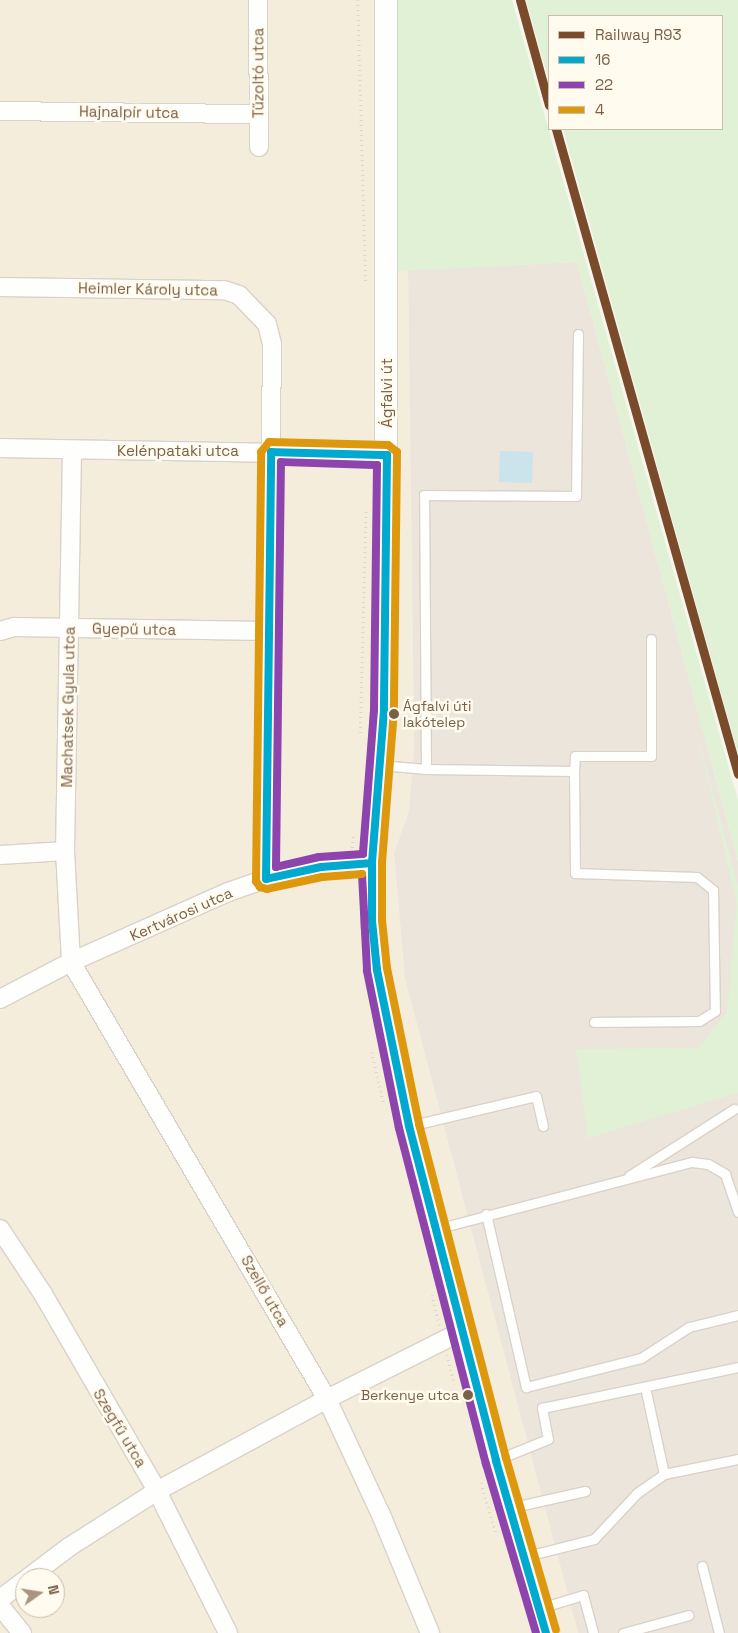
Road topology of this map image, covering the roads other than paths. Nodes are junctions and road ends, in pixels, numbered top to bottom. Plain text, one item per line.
1 (258, 0) edge
2 (386, 0) edge
3 (0, 111) edge
4 (258, 114) junction
5 (259, 146) dead end
6 (0, 287) edge
7 (578, 334) dead end
8 (0, 448) edge
9 (72, 451) junction
10 (271, 452) junction
11 (387, 455) junction
12 (70, 628) junction
13 (0, 631) edge
14 (268, 631) junction
15 (651, 639) dead end
16 (380, 765) junction
17 (426, 769) junction
18 (574, 771) junction
19 (65, 851) junction
20 (0, 855) edge
21 (362, 863) junction
22 (266, 879) junction
23 (71, 962) junction
24 (0, 999) edge
25 (594, 1022) dead end
26 (734, 1109) dead end
27 (409, 1126) junction
28 (543, 1126) dead end
29 (622, 1180) junction
30 (738, 1212) edge
31 (486, 1214) junction
32 (0, 1229) edge
33 (436, 1230) junction
34 (738, 1315) edge
35 (462, 1331) junction
36 (738, 1367) edge
37 (645, 1387) junction
38 (327, 1399) junction
39 (738, 1458) edge
40 (496, 1460) junction
41 (664, 1474) junction
42 (157, 1490) junction
43 (585, 1491) dead end
44 (509, 1508) junction
45 (523, 1557) junction
46 (702, 1566) dead end
47 (41, 1568) edge
48 (15, 1587) edge
49 (0, 1599) edge
50 (0, 1606) edge
51 (538, 1609) junction
52 (689, 1615) dead end
53 (22, 1633) edge
54 (228, 1633) edge
55 (430, 1633) edge
56 (546, 1633) edge
57 (593, 1633) edge
58 (623, 1633) edge
59 (719, 1633) edge

1 - 4 street, Tűzoltó utca
2 - 11 street, Ágfalvi út
3 - 4 street, Hajnalpír utca
4 - 5 street, Tűzoltó utca
6 - 10 street, Heimler Károly utca
7 - 17 lane
8 - 9 street, Kelénpataki utca
9 - 10 street, Kelénpataki utca
9 - 12 street, Machatsek Gyula utca
10 - 11 street, Kelénpataki utca
10 - 14 street, Heimler Károly utca
11 - 16 street, Ágfalvi út
12 - 13 street, Gyepű utca
12 - 14 street, Gyepű utca
12 - 19 street, Machatsek Gyula utca
14 - 22 street, Heimler Károly utca
15 - 18 lane
16 - 17 lane
16 - 21 street, Ágfalvi út
17 - 18 lane
18 - 25 lane
19 - 20 street
19 - 23 street, Machatsek Gyula utca
21 - 22 street, Kertvárosi utca
21 - 27 street, Ágfalvi út
22 - 23 street, Kertvárosi utca
23 - 24 street, Kertvárosi utca
23 - 38 street, Szellő utca
26 - 29 lane
27 - 28 lane
27 - 33 street, Ágfalvi út
29 - 30 lane
29 - 31 lane
31 - 33 lane
31 - 34 lane
32 - 42 street, Szegfű utca
33 - 35 street, Ágfalvi út
35 - 38 street
35 - 40 street, Ágfalvi út
36 - 37 lane
37 - 40 lane
37 - 41 lane
38 - 42 street
38 - 55 street, Szellő utca
39 - 41 lane
40 - 44 street, Ágfalvi út
41 - 45 lane
42 - 47 street
42 - 54 street, Szegfű utca
43 - 44 lane
44 - 45 street, Ágfalvi út
45 - 51 street, Ágfalvi út
46 - 59 lane
48 - 49 street
50 - 53 street
51 - 56 street, Ágfalvi út
51 - 57 lane
52 - 58 lane

